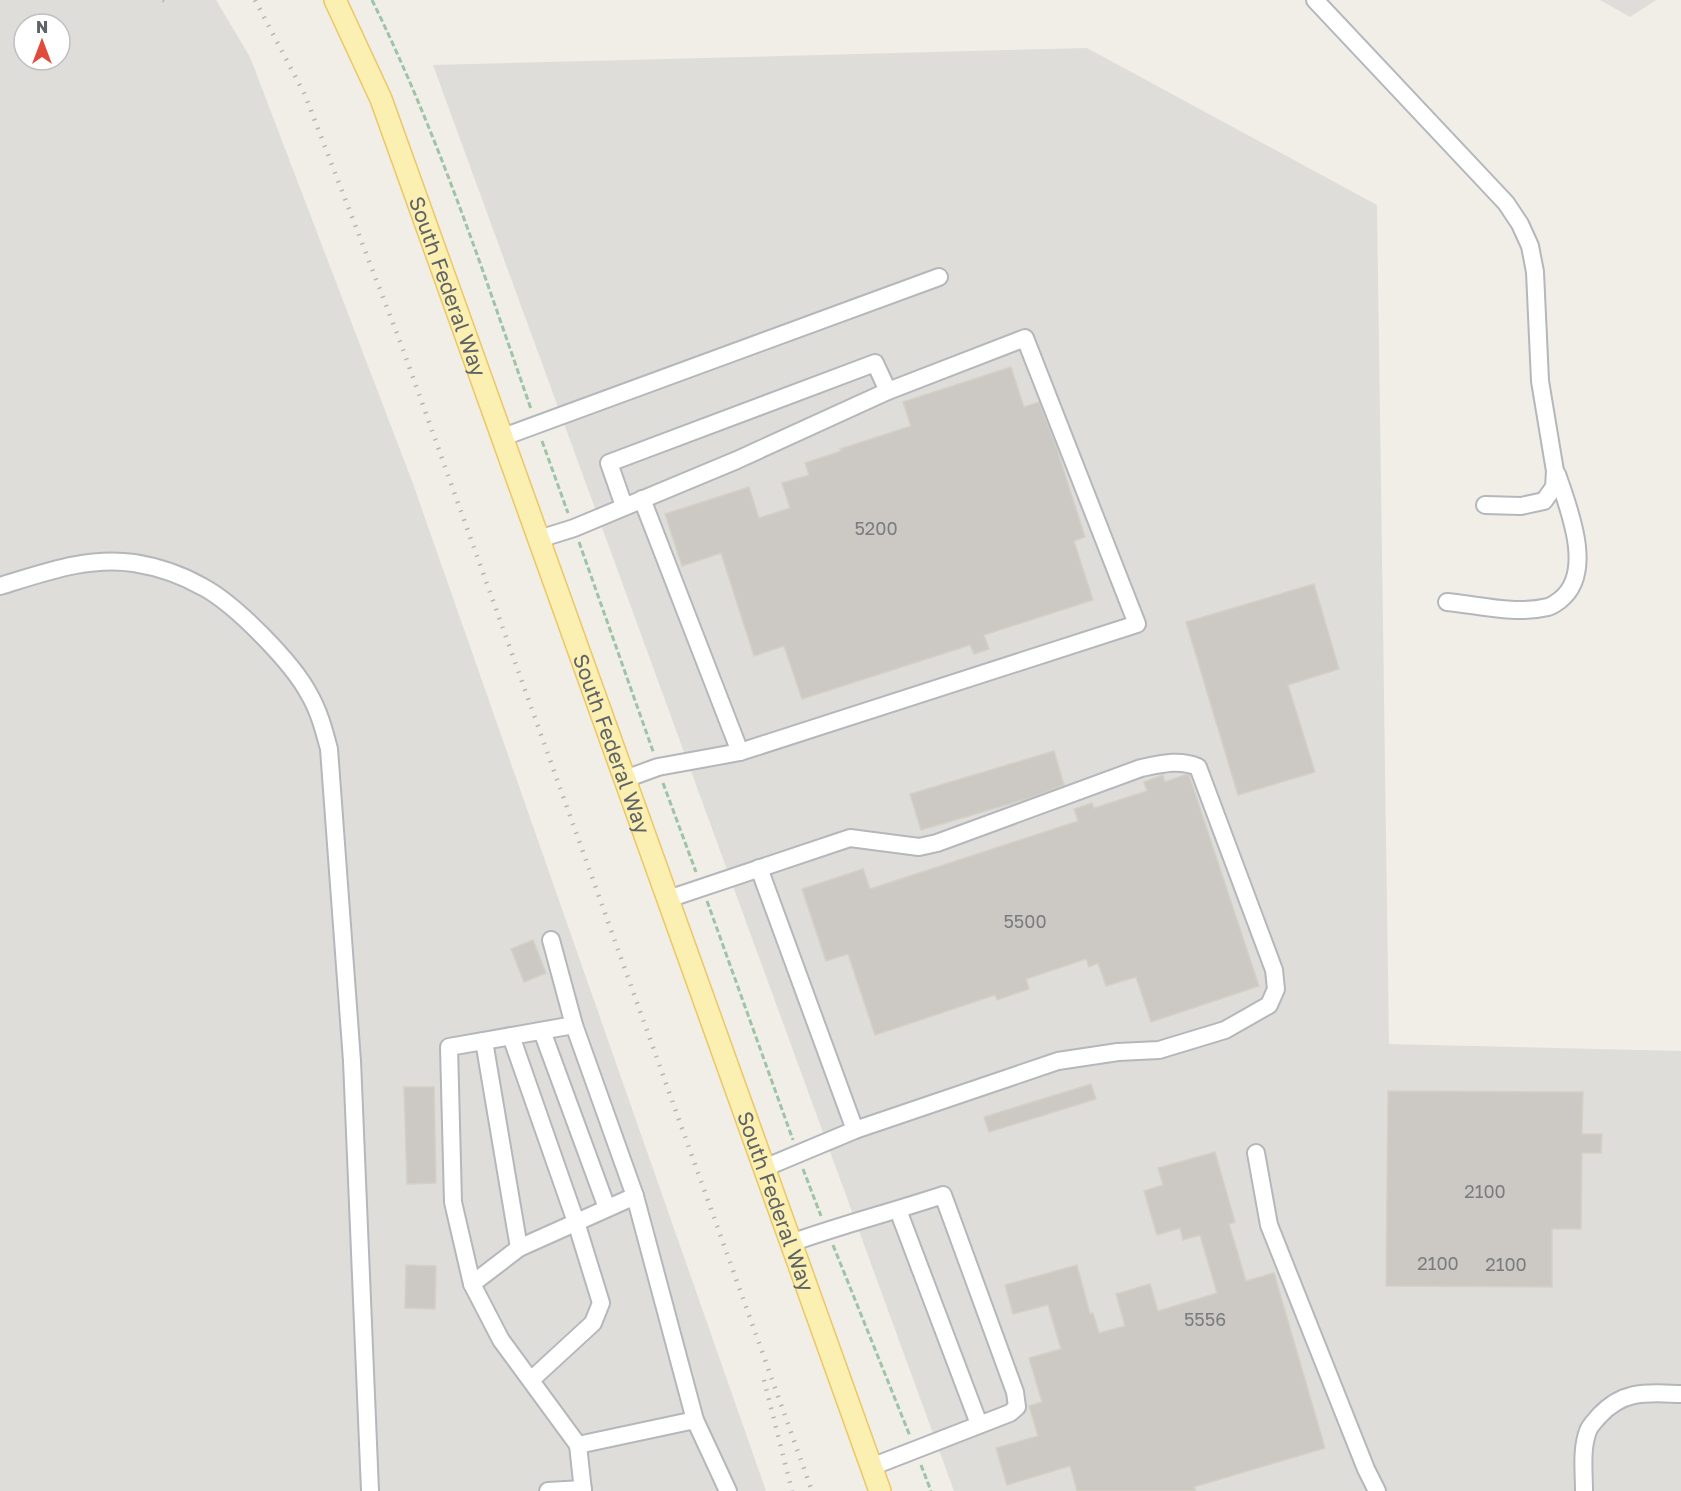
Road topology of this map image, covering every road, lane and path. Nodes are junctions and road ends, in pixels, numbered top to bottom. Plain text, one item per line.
1 (336, 0) edge
2 (372, 0) edge
3 (1315, 0) edge
4 (939, 277) dead end
5 (888, 392) junction
6 (536, 425) junction
7 (503, 437) junction
8 (1556, 471) junction
9 (642, 498) junction
10 (1485, 505) dead end
11 (624, 506) junction
12 (573, 528) junction
13 (539, 539) junction
14 (0, 586) edge
15 (1447, 602) dead end
16 (740, 752) junction
17 (658, 767) junction
18 (625, 779) junction
19 (759, 868) junction
20 (702, 888) junction
21 (668, 899) junction
22 (551, 940) dead end
23 (574, 1025) junction
24 (542, 1031) junction
25 (512, 1036) junction
26 (484, 1041) junction
27 (855, 1130) junction
28 (1256, 1153) dead end
29 (798, 1154) junction
30 (764, 1168) junction
31 (634, 1196) junction
32 (607, 1208) junction
33 (898, 1210) junction
34 (576, 1222) junction
35 (827, 1230) junction
36 (791, 1243) junction
37 (519, 1248) junction
38 (472, 1284) junction
39 (531, 1380) junction
40 (1681, 1394) edge
41 (695, 1420) junction
42 (979, 1424) junction
43 (578, 1446) junction
44 (915, 1448) junction
45 (871, 1467) junction
46 (583, 1490) edge
47 (370, 1491) edge
48 (549, 1491) edge
49 (728, 1491) edge
50 (880, 1491) edge
51 (931, 1491) edge
52 (1377, 1491) edge
53 (1584, 1491) edge

1 - 7 main road, South Federal Way
2 - 6 path
3 - 8 street
4 - 6 street
5 - 9 street
5 - 11 street
5 - 16 street
6 - 7 street
6 - 12 path
7 - 13 main road, South Federal Way
8 - 10 street
8 - 15 street
9 - 11 street
9 - 16 street
11 - 12 street
12 - 13 street
12 - 17 path
13 - 18 main road, South Federal Way
14 - 47 street
16 - 17 street
17 - 18 street
17 - 20 path
18 - 21 main road, South Federal Way
19 - 20 street
19 - 27 street
19 - 27 street
20 - 21 street
20 - 29 path
21 - 30 main road, South Federal Way
22 - 23 street
23 - 24 street
23 - 31 street
24 - 25 street
24 - 32 street
25 - 26 street
25 - 34 street
26 - 37 street
26 - 38 street
27 - 29 street
28 - 52 street
29 - 30 street
29 - 35 path
30 - 36 main road, South Federal Way
31 - 32 street
31 - 41 street
32 - 34 street
33 - 35 street
33 - 42 street
33 - 42 street
34 - 37 street
34 - 39 street
35 - 36 street
35 - 44 path
36 - 45 main road, South Federal Way
37 - 38 street
38 - 39 street
39 - 43 street
40 - 53 street
41 - 43 street
41 - 49 street
42 - 44 street
43 - 46 street
44 - 45 street
44 - 51 path
45 - 50 main road, South Federal Way
46 - 48 street

